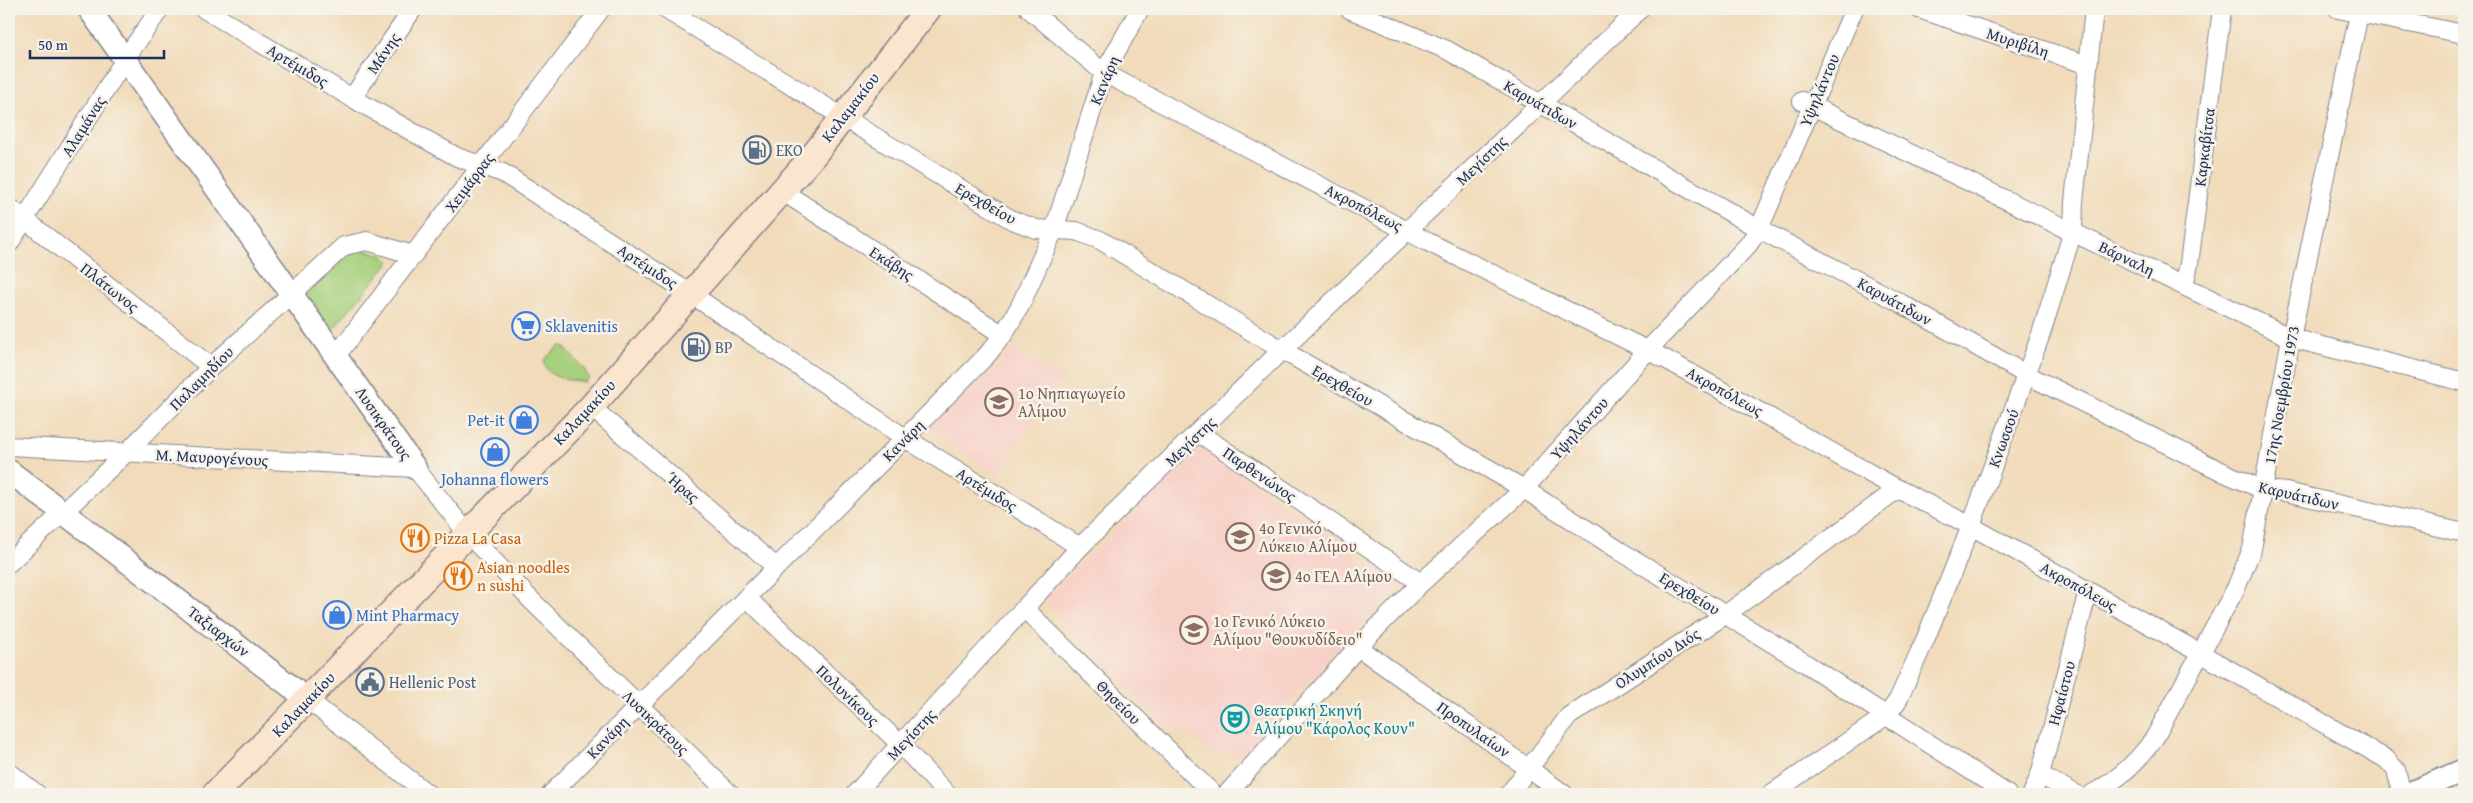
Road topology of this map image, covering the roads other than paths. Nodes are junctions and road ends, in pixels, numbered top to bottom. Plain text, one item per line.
1 (89, 9) edge
2 (160, 9) edge
3 (204, 9) edge
4 (413, 9) edge
5 (601, 9) edge
6 (665, 9) edge
7 (928, 9) edge
8 (1029, 9) edge
9 (1140, 9) edge
10 (1349, 9) edge
11 (1854, 9) edge
12 (1919, 9) edge
13 (2094, 9) edge
14 (2222, 9) edge
15 (2338, 9) edge
16 (1633, 11) edge
17 (2360, 11) edge
18 (2464, 34) edge
19 (125, 59) junction
20 (2088, 65) junction
21 (1104, 73) junction
22 (352, 98) junction
23 (1541, 103) junction
24 (1807, 104) junction
25 (843, 116) junction
26 (481, 166) junction
27 (782, 192) junction
28 (9, 207) edge
29 (24, 219) junction
30 (1760, 229) junction
31 (1054, 230) junction
32 (1408, 230) junction
33 (2074, 231) junction
34 (9, 244) edge
35 (414, 254) junction
36 (2184, 285) junction
37 (290, 293) junction
38 (691, 294) junction
39 (1002, 335) junction
40 (2291, 338) junction
41 (1282, 350) junction
42 (1647, 351) junction
43 (336, 356) junction
44 (211, 367) junction
45 (2025, 374) junction
46 (2464, 382) edge
47 (591, 407) junction
48 (1199, 433) junction
49 (905, 438) junction
50 (9, 446) edge
51 (127, 452) junction
52 (415, 468) junction
53 (9, 470) edge
54 (1524, 489) junction
55 (1898, 489) junction
56 (2264, 490) junction
57 (62, 512) junction
58 (1971, 526) junction
59 (2464, 533) edge
60 (468, 534) junction
61 (1080, 547) junction
62 (9, 563) edge
63 (776, 567) junction
64 (1420, 583) junction
65 (2088, 591) junction
66 (747, 598) junction
67 (1025, 609) junction
68 (1725, 615) junction
69 (1358, 647) junction
70 (2200, 653) junction
71 (307, 699) junction
72 (638, 705) junction
73 (1886, 715) junction
74 (901, 745) junction
75 (1528, 767) junction
76 (2464, 770) edge
77 (2040, 775) junction
78 (13, 783) edge
79 (2464, 786) edge
80 (37, 794) edge
81 (216, 794) edge
82 (428, 794) edge
83 (551, 794) edge
84 (730, 794) edge
85 (855, 794) edge
86 (947, 794) edge
87 (1213, 794) edge
88 (1228, 794) edge
89 (1509, 794) edge
90 (1564, 794) edge
91 (1770, 794) edge
92 (2007, 794) edge
93 (2032, 794) edge
94 (2076, 794) edge
95 (2092, 794) edge
96 (2402, 794) edge
97 (2408, 794) edge
98 (2443, 794) edge

1 - 19 street, Λυσικράτους
2 - 19 street, Αλαμάνας
3 - 22 street, Αρτέμιδος
4 - 22 street, Μάνης
5 - 26 street, Χειμάρρας
6 - 25 street, Ερεχθείου
7 - 25 main road, Καλαμακίου
8 - 21 street, Ακροπόλεως
9 - 21 street, Κανάρη
10 - 23 street, Καρυάτιδων
11 - 24 street, Υψηλάντου
12 - 20 street, Μυριβίλη
13 - 20 street, Κνωσσού
14 - 36 street, Καρκαβίτσα
15 - 17 street
16 - 23 street, Μεγίστης
17 - 18 street
17 - 40 street, 17ης Νοεμβρίου 1973
19 - 29 street, Αλαμάνας
19 - 37 street, Λυσικράτους
20 - 33 street, Κνωσσού
21 - 31 street, Κανάρη
21 - 32 street, Ακροπόλεως
22 - 26 street, Αρτέμιδος
23 - 30 street, Καρυάτιδων
23 - 32 street, Μεγίστης
24 - 30 street, Υψηλάντου
24 - 33 street, Βάρναλη
25 - 27 main road, Καλαμακίου
25 - 31 street, Ερεχθείου
26 - 35 street, Χειμάρρας
26 - 38 street, Αρτέμιδος
27 - 38 main road, Καλαμακίου
27 - 39 street, Εκάβης
28 - 29 street, Πλάτωνος
29 - 34 street, Αλαμάνας
29 - 44 street, Πλάτωνος
30 - 42 street, Υψηλάντου
30 - 45 street, Καρυάτιδων
31 - 39 street, Κανάρη
31 - 41 street, Ερεχθείου
32 - 41 street, Μεγίστης
32 - 42 street, Ακροπόλεως
33 - 36 street, Βάρναλη
33 - 45 street, Κνωσσού
35 - 37 street, Παλαμηδίου
35 - 43 street, Χειμάρρας
36 - 40 street, Βάρναλη
37 - 43 street, Λυσικράτους
37 - 44 street, Παλαμηδίου
38 - 47 main road, Καλαμακίου
38 - 49 street, Αρτέμιδος
39 - 49 street, Κανάρη
40 - 46 street, Βάρναλη
40 - 56 street, 17ης Νοεμβρίου 1973
41 - 48 street, Μεγίστης
41 - 54 street, Ερεχθείου
42 - 54 street, Υψηλάντου
42 - 55 street, Ακροπόλεως
43 - 52 street, Λυσικράτους
44 - 51 street, Παλαμηδίου
45 - 56 street, Καρυάτιδων
45 - 58 street, Κνωσσού
47 - 60 main road, Καλαμακίου
47 - 63 street, Ήρας
48 - 61 street, Μεγίστης
48 - 64 street, Παρθενώνος
49 - 61 street, Αρτέμιδος
49 - 63 street, Κανάρη
50 - 51 street, Μ. Μαυρογένους
51 - 52 street, Μ. Μαυρογένους
51 - 57 street, Παλαμηδίου
52 - 60 street, Λυσικράτους
53 - 57 street, Ταξιαρχών
54 - 64 street, Υψηλάντου
54 - 68 street, Ερεχθείου
55 - 58 street, Ακροπόλεως
55 - 68 street, Ολυμπίου Διός
56 - 59 street, Καρυάτιδων
56 - 70 street, 17ης Νοεμβρίου 1973
57 - 62 street, Παλαμηδίου
57 - 71 street, Ταξιαρχών
58 - 65 street, Ακροπόλεως
58 - 73 street, Κνωσσού
60 - 71 main road, Καλαμακίου
60 - 72 street, Λυσικράτους
61 - 67 street, Μεγίστης
63 - 66 street, Κανάρη
64 - 69 street, Υψηλάντου
65 - 70 street, Ακροπόλεως
65 - 77 street, Ηφαίστου
66 - 72 street, Κανάρη
66 - 74 street, Πολυνίκους
67 - 74 street, Μεγίστης
67 - 87 street, Θησείου
68 - 73 street, Ερεχθείου
68 - 75 street, Ολυμπίου Διός
69 - 75 street, Προπυλαίων
69 - 88 street, Υψηλάντου
70 - 95 street, 17ης Νοεμβρίου 1973
70 - 96 street, Ακροπόλεως
71 - 81 main road, Καλαμακίου
71 - 82 street, Ταξιαρχών
72 - 83 street, Κανάρη
72 - 84 street, Λυσικράτους
73 - 91 street, Κνωσσού
73 - 92 street, Ερεχθείου
74 - 85 street, Μεγίστης
74 - 86 street, Πολυνίκους
75 - 89 street, Ολυμπίου Διός
75 - 90 street, Προπυλαίων
76 - 97 street
77 - 93 street, Ηφαίστου
77 - 94 street
78 - 80 street
79 - 98 street

